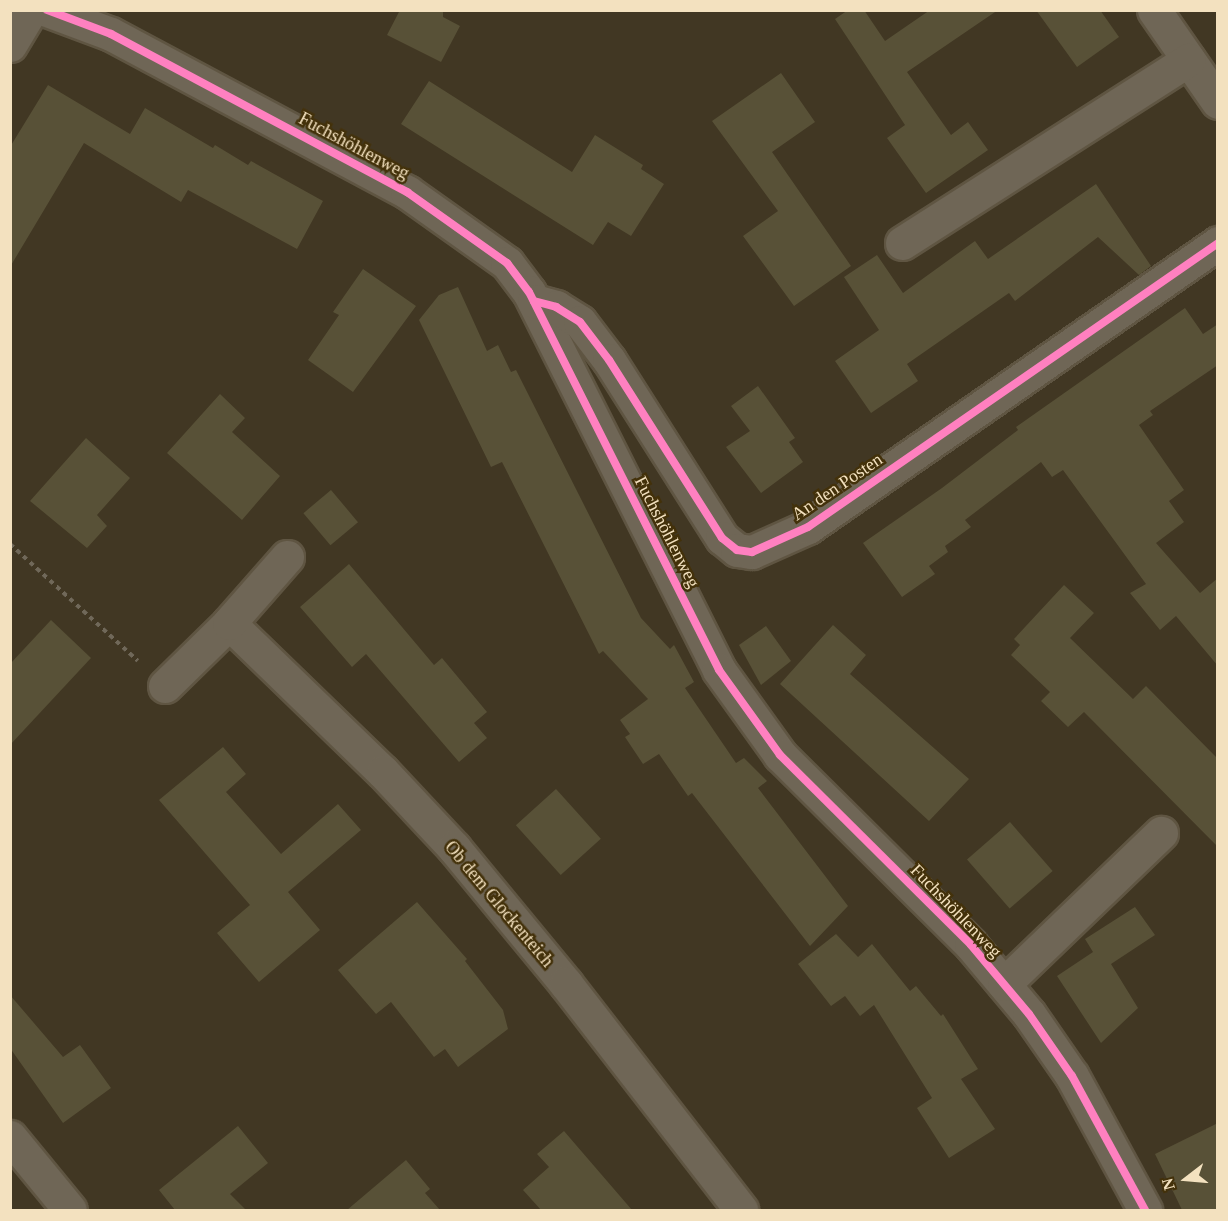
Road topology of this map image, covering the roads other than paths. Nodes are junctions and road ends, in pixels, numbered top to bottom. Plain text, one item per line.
1 (31, 10) edge
2 (47, 10) edge
3 (1154, 10) edge
4 (10, 45) edge
5 (1188, 60) junction
6 (1218, 102) edge
7 (902, 243) dead end
8 (1218, 243) edge
9 (534, 301) junction
10 (287, 557) dead end
11 (229, 622) junction
12 (165, 686) road end
13 (1161, 833) dead end
14 (1004, 984) junction
15 (10, 1137) edge
16 (70, 1210) edge
17 (741, 1210) edge
18 (1145, 1210) edge

1 - 4 street
2 - 9 street, Fuchshöhlenweg
3 - 5 street
5 - 6 street
5 - 7 street
8 - 9 street, An den Posten
9 - 14 street, Fuchshöhlenweg
10 - 11 street
11 - 12 street
11 - 17 street, Ob dem Glockenteich
13 - 14 street
14 - 18 street, Fuchshöhlenweg
15 - 16 street

